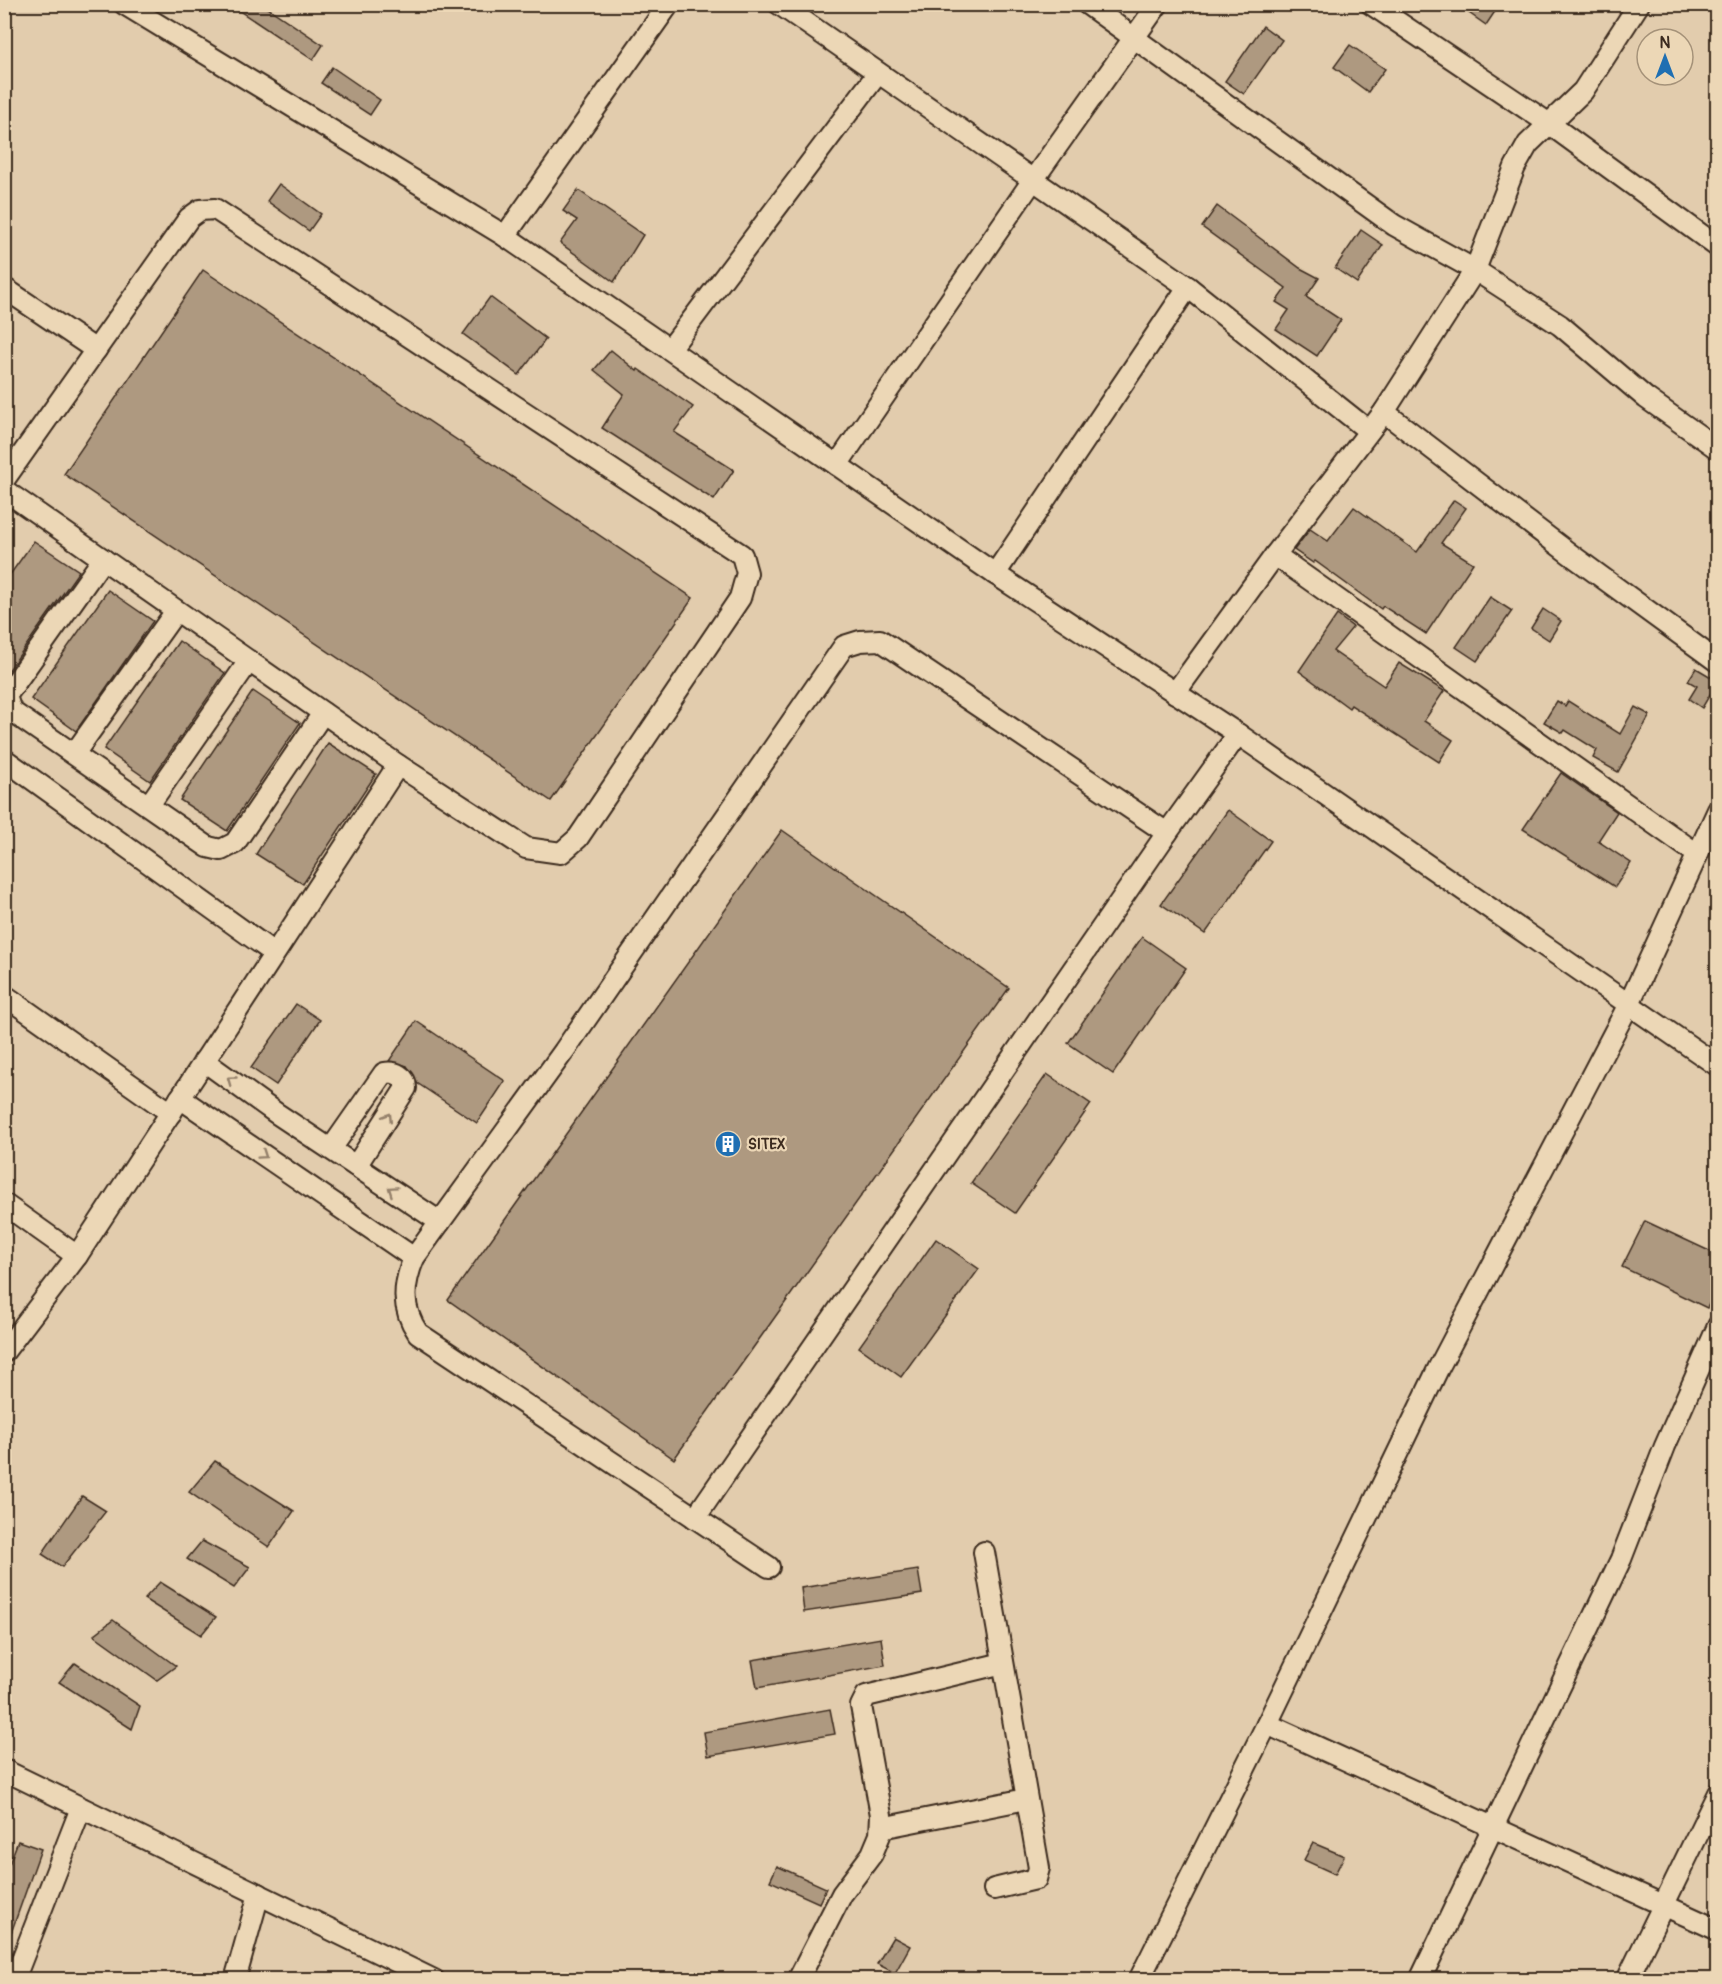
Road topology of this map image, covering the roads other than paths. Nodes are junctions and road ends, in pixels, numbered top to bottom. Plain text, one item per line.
1 (124, 4) edge
2 (669, 4) edge
3 (778, 4) edge
4 (1087, 4) edge
5 (1158, 4) edge
6 (1371, 4) edge
7 (1639, 4) edge
8 (1134, 38) junction
9 (878, 73) junction
10 (1548, 123) junction
11 (1033, 180) junction
12 (505, 236) junction
13 (1718, 247) edge
14 (1475, 270) junction
15 (1188, 287) junction
16 (4, 288) edge
17 (670, 349) junction
18 (96, 350) junction
19 (1384, 412) junction
20 (1369, 431) junction
21 (1718, 449) edge
22 (837, 465) junction
23 (8, 468) edge
24 (4, 490) edge
25 (1275, 555) junction
26 (103, 559) junction
27 (995, 574) junction
28 (176, 610) junction
29 (249, 661) junction
30 (1718, 662) edge
31 (1174, 693) junction
32 (323, 713) junction
33 (1238, 734) junction
34 (75, 754) junction
35 (4, 759) edge
36 (398, 765) junction
37 (149, 805) junction
38 (1718, 810) edge
39 (1167, 833) junction
40 (1697, 854) junction
41 (274, 953) junction
42 (4, 995) edge
43 (1628, 1006) junction
44 (204, 1060) junction
45 (1718, 1066) edge
46 (176, 1106) junction
47 (331, 1149) junction
48 (356, 1166) junction
49 (4, 1204) edge
50 (440, 1222) junction
51 (77, 1256) junction
52 (414, 1258) junction
53 (1718, 1326) edge
54 (4, 1352) edge
55 (695, 1518) junction
56 (984, 1552) dead end
57 (769, 1567) dead end
58 (1003, 1663) junction
59 (1267, 1724) junction
60 (4, 1770) edge
61 (1718, 1794) edge
62 (1026, 1799) junction
63 (81, 1808) junction
64 (881, 1828) junction
65 (1491, 1828) junction
66 (994, 1889) dead end
67 (260, 1894) junction
68 (1663, 1905) junction
69 (1718, 1930) edge
70 (14, 1980) edge
71 (235, 1980) edge
72 (434, 1980) edge
73 (798, 1980) edge
74 (1139, 1980) edge
75 (1420, 1980) edge
76 (1627, 1980) edge

1 - 12 street
2 - 12 street
3 - 9 street
4 - 8 street
5 - 8 street
6 - 10 street
7 - 10 street
8 - 11 street
8 - 14 street
9 - 11 street
9 - 17 street
10 - 13 street
10 - 14 street
11 - 15 street
11 - 22 street
12 - 17 street
14 - 19 street
14 - 21 street
15 - 20 street
15 - 27 street
16 - 18 street
17 - 22 street
18 - 23 street
18 - 36 street
19 - 20 street
19 - 30 street
20 - 25 street
22 - 27 street
24 - 26 street
25 - 31 street
25 - 40 street
26 - 28 street
26 - 34 street
27 - 31 street
28 - 29 street
28 - 34 street
29 - 32 street
29 - 37 street
31 - 33 street
32 - 36 street
32 - 37 street
33 - 39 street
33 - 43 street
34 - 37 street
35 - 41 street
36 - 41 street
38 - 40 street
39 - 50 street
39 - 55 street
40 - 43 street
41 - 44 street
42 - 46 street
43 - 45 street
43 - 59 street
44 - 46 street
47 -> 44 street
46 - 51 street
46 -> 52 street
47 - 48 street
48 -> 47 street
50 -> 48 street
49 - 51 street
50 - 52 street
51 - 54 street
52 - 55 street
53 - 65 street
55 - 57 street
56 - 58 street
58 - 62 street
58 - 64 street
59 - 65 street
59 - 74 street
60 - 63 street
61 - 68 street
62 - 64 street
62 - 66 street
63 - 67 street
63 - 70 street
64 - 73 street
65 - 68 street
65 - 75 street
67 - 71 street
67 - 72 street
68 - 69 street
68 - 76 street

